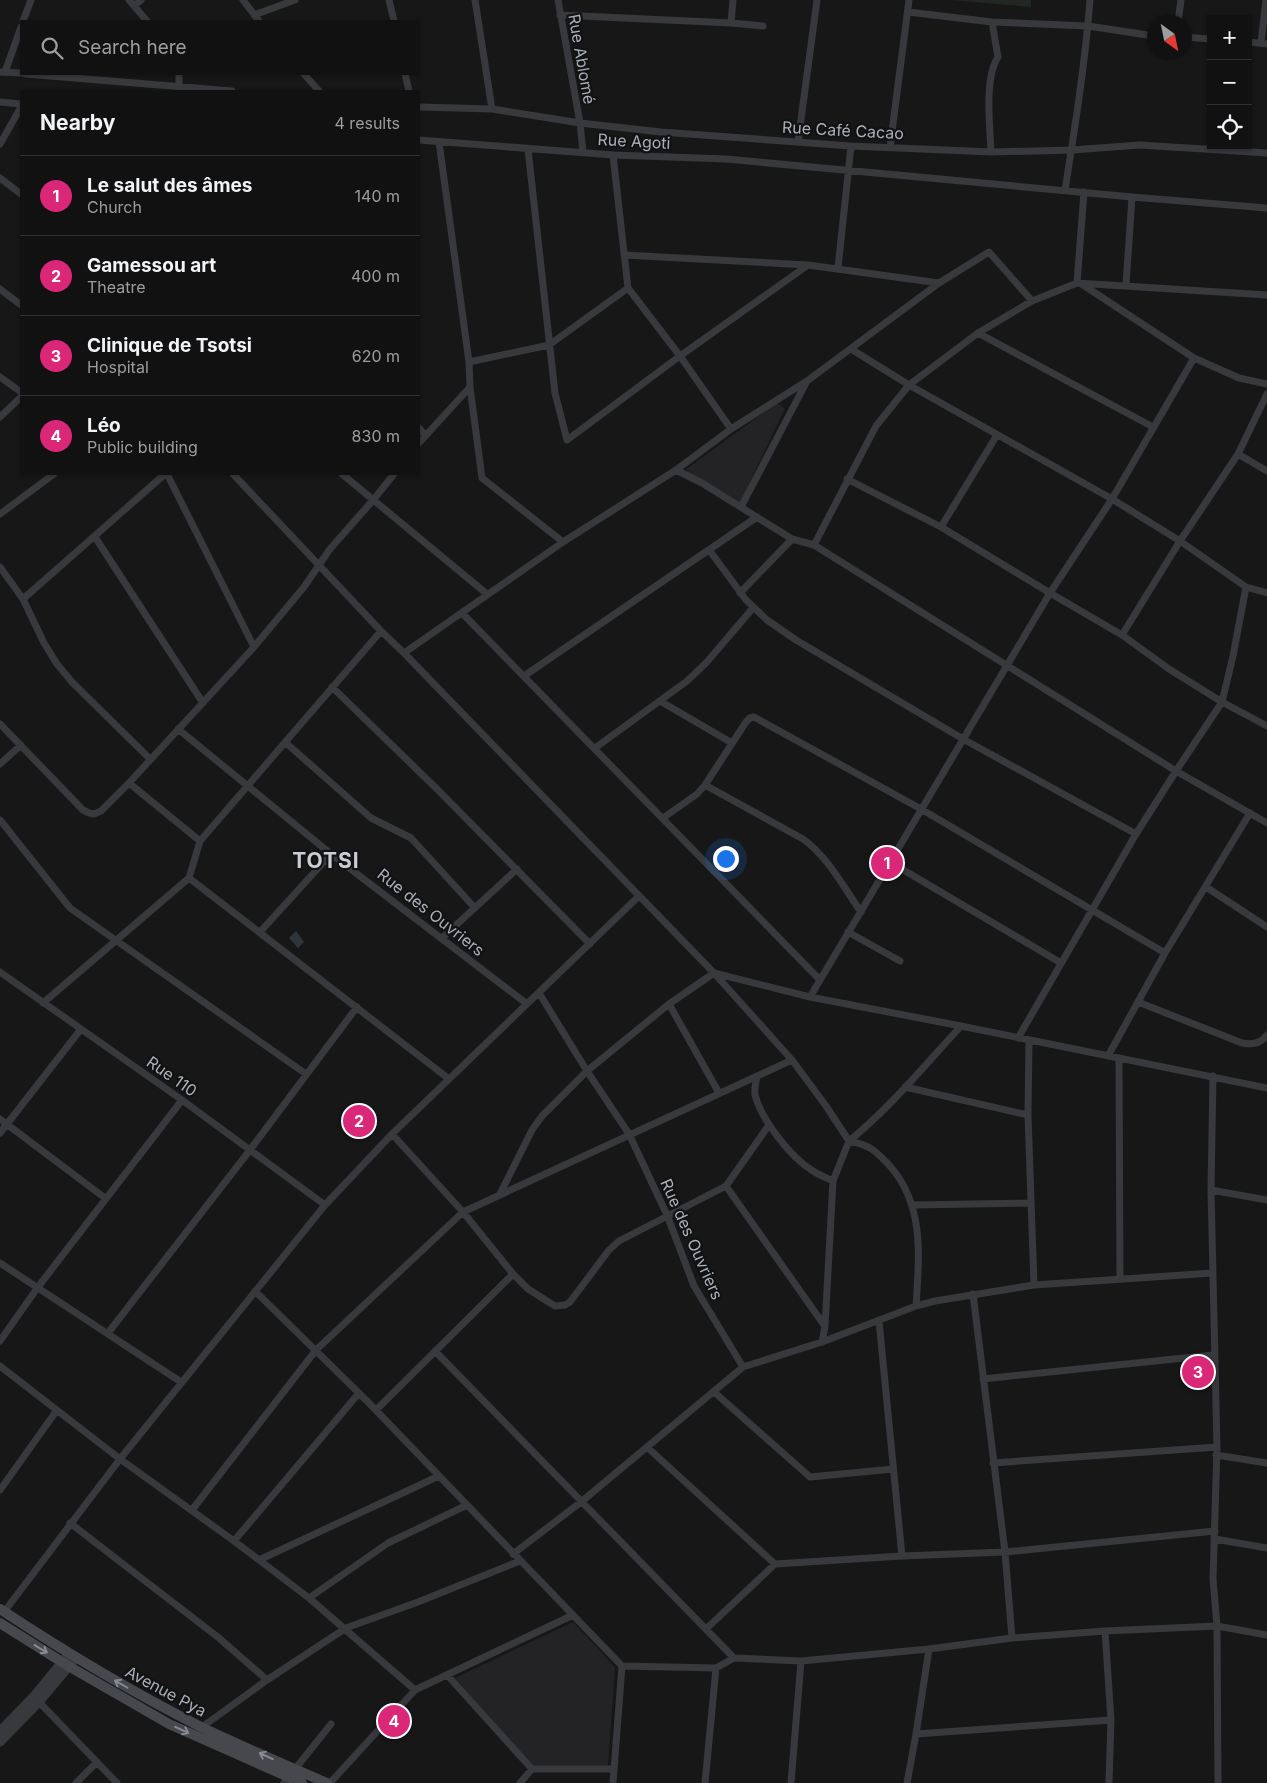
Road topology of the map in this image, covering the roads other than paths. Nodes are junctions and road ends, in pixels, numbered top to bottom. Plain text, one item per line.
1 (31, 0) edge
2 (129, 0) edge
3 (141, 0) edge
4 (243, 0) edge
5 (295, 0) edge
6 (390, 0) edge
7 (475, 0) edge
8 (558, 0) edge
9 (733, 0) edge
10 (817, 0) edge
11 (909, 0) edge
12 (1090, 0) edge
13 (1181, 0) edge
14 (1266, 0) edge
15 (134, 6) junction
16 (908, 12) junction
17 (254, 15) junction
18 (560, 15) junction
19 (1179, 15) edge
20 (23, 20) edge
21 (146, 20) edge
22 (258, 20) edge
23 (394, 20) edge
24 (992, 22) junction
25 (731, 23) junction
26 (763, 26) dead end
27 (1088, 26) junction
28 (20, 29) edge
29 (1147, 35) edge
30 (1192, 38) edge
31 (1207, 39) edge
32 (1264, 43) edge
33 (2, 72) edge
34 (20, 73) edge
35 (39, 75) edge
36 (179, 75) edge
37 (305, 75) edge
38 (406, 75) edge
39 (179, 86) junction
40 (221, 90) edge
41 (318, 90) edge
42 (409, 90) edge
43 (0, 102) edge
44 (20, 105) edge
45 (20, 107) edge
46 (420, 107) edge
47 (492, 109) junction
48 (580, 123) junction
49 (420, 140) edge
50 (439, 142) junction
51 (798, 142) junction
52 (0, 144) edge
53 (851, 146) junction
54 (890, 146) junction
55 (528, 149) junction
56 (1072, 150) junction
57 (583, 152) junction
58 (991, 152) junction
59 (1267, 154) edge
60 (613, 155) junction
61 (847, 172) junction
62 (0, 178) edge
63 (1065, 190) junction
64 (1084, 192) junction
65 (20, 193) edge
66 (1132, 197) junction
67 (1267, 208) edge
68 (624, 255) junction
69 (808, 265) junction
70 (838, 268) junction
71 (939, 283) junction
72 (1078, 283) junction
73 (1126, 285) junction
74 (628, 288) junction
75 (0, 289) edge
76 (1267, 295) edge
77 (1032, 301) junction
78 (20, 304) edge
79 (978, 333) junction
80 (549, 345) junction
81 (852, 348) junction
82 (680, 356) junction
83 (1194, 358) junction
84 (468, 362) junction
85 (0, 377) edge
86 (807, 381) junction
87 (1267, 384) edge
88 (909, 385) junction
89 (470, 387) junction
90 (20, 391) edge
91 (1267, 394) edge
92 (20, 398) edge
93 (0, 417) edge
94 (1153, 427) junction
95 (420, 429) edge
96 (731, 429) junction
97 (425, 435) junction
98 (997, 435) junction
99 (420, 442) edge
100 (1238, 454) junction
101 (676, 470) junction
102 (1267, 471) edge
103 (53, 475) edge
104 (165, 475) edge
105 (167, 475) edge
106 (234, 475) edge
107 (343, 475) edge
108 (393, 475) edge
109 (847, 479) junction
110 (374, 499) junction
111 (1112, 499) junction
112 (741, 507) junction
113 (0, 514) edge
114 (757, 517) junction
115 (941, 527) junction
116 (94, 537) junction
117 (792, 539) junction
118 (1180, 541) junction
119 (563, 542) junction
120 (814, 545) junction
121 (710, 551) junction
122 (319, 564) junction
123 (0, 567) edge
124 (1246, 587) junction
125 (740, 593) junction
126 (1050, 593) junction
127 (1267, 593) edge
128 (487, 594) junction
129 (23, 599) junction
130 (753, 608) junction
131 (462, 613) junction
132 (382, 631) junction
133 (1122, 635) junction
134 (254, 647) junction
135 (404, 653) junction
136 (1007, 665) junction
137 (524, 676) junction
138 (332, 687) junction
139 (660, 701) junction
140 (1222, 702) junction
141 (203, 703) junction
142 (0, 724) edge
143 (1267, 726) edge
144 (178, 729) junction
145 (963, 739) junction
146 (285, 742) junction
147 (732, 743) junction
148 (21, 745) junction
149 (595, 748) junction
150 (150, 759) junction
151 (0, 764) edge
152 (1176, 771) junction
153 (129, 783) junction
154 (705, 785) junction
155 (247, 787) junction
156 (922, 809) junction
157 (1250, 813) junction
158 (662, 818) junction
159 (0, 820) edge
160 (1267, 823) edge
161 (1136, 834) junction
162 (200, 841) junction
163 (332, 854) junction
164 (890, 862) junction
165 (517, 869) junction
166 (189, 878) junction
167 (1206, 887) junction
168 (639, 896) junction
169 (475, 908) junction
170 (1093, 910) junction
171 (861, 912) junction
172 (1267, 927) edge
173 (260, 932) junction
174 (848, 932) junction
175 (442, 938) junction
176 (115, 940) junction
177 (590, 944) junction
178 (1165, 953) junction
179 (900, 961) dead end
180 (1061, 963) junction
181 (0, 972) edge
182 (714, 973) junction
183 (820, 980) junction
184 (539, 993) junction
185 (810, 997) junction
186 (1138, 1002) junction
187 (43, 1003) junction
188 (527, 1004) junction
189 (669, 1004) junction
190 (357, 1007) junction
191 (961, 1026) junction
192 (81, 1029) junction
193 (1267, 1035) edge
194 (1018, 1038) junction
195 (1029, 1040) junction
196 (1108, 1056) junction
197 (1119, 1058) junction
198 (792, 1060) junction
199 (586, 1071) junction
200 (306, 1074) junction
201 (757, 1076) junction
202 (1213, 1076) junction
203 (449, 1079) junction
204 (905, 1087) junction
205 (1267, 1088) edge
206 (719, 1093) junction
207 (182, 1100) junction
208 (1028, 1115) junction
209 (0, 1119) edge
210 (7, 1124) junction
211 (769, 1125) junction
212 (0, 1133) edge
213 (392, 1134) junction
214 (629, 1134) junction
215 (849, 1141) junction
216 (250, 1150) junction
217 (834, 1181) junction
218 (726, 1186) junction
219 (1211, 1190) junction
220 (500, 1194) junction
221 (105, 1198) junction
222 (1267, 1200) edge
223 (1030, 1203) junction
224 (325, 1205) junction
225 (913, 1205) junction
226 (463, 1212) junction
227 (667, 1215) junction
228 (0, 1263) edge
229 (1213, 1273) junction
230 (514, 1274) junction
231 (1120, 1279) junction
232 (1034, 1285) junction
233 (38, 1287) junction
234 (255, 1291) junction
235 (973, 1294) junction
236 (916, 1306) junction
237 (879, 1321) junction
238 (825, 1326) junction
239 (108, 1333) junction
240 (0, 1341) edge
241 (822, 1342) junction
242 (316, 1350) junction
243 (435, 1351) junction
244 (1213, 1355) junction
245 (0, 1366) edge
246 (743, 1367) junction
247 (983, 1379) junction
248 (181, 1382) junction
249 (714, 1392) junction
250 (359, 1393) junction
251 (57, 1410) junction
252 (376, 1410) junction
253 (1216, 1447) junction
254 (648, 1448) junction
255 (1216, 1455) junction
256 (120, 1459) junction
257 (994, 1463) junction
258 (1267, 1463) edge
259 (893, 1469) junction
260 (438, 1476) junction
261 (0, 1490) edge
262 (581, 1502) junction
263 (467, 1505) junction
264 (192, 1510) junction
265 (70, 1523) junction
266 (1215, 1531) junction
267 (234, 1540) junction
268 (1215, 1540) junction
269 (1267, 1548) edge
270 (1005, 1552) junction
271 (513, 1554) junction
272 (902, 1556) junction
273 (259, 1560) junction
274 (520, 1561) junction
275 (774, 1564) junction
276 (310, 1598) junction
277 (2, 1610) edge
278 (573, 1615) junction
279 (0, 1623) edge
280 (1217, 1626) junction
281 (346, 1628) junction
282 (706, 1629) junction
283 (1105, 1631) junction
284 (1267, 1635) edge
285 (1012, 1638) junction
286 (929, 1649) junction
287 (73, 1656) junction
288 (734, 1658) junction
289 (801, 1661) junction
290 (66, 1665) junction
291 (622, 1666) junction
292 (716, 1668) junction
293 (448, 1676) junction
294 (267, 1680) junction
295 (415, 1690) junction
296 (36, 1699) junction
297 (1111, 1720) junction
298 (331, 1724) dead end
299 (202, 1727) junction
300 (0, 1731) edge
301 (916, 1734) junction
302 (0, 1742) edge
303 (97, 1762) junction
304 (614, 1768) junction
305 (532, 1769) junction
306 (289, 1776) edge
307 (76, 1783) edge
308 (117, 1783) edge
309 (302, 1783) edge
310 (329, 1783) edge
311 (520, 1783) edge
312 (613, 1783) edge
313 (705, 1783) edge
314 (791, 1783) edge
315 (907, 1783) edge
316 (1109, 1783) edge
317 (1218, 1783) edge

1 - 20 street
2 - 15 street
3 - 15 street
4 - 17 street
5 - 17 street
6 - 23 street
7 - 47 street
8 - 18 street, Rue Ablomé
9 - 25 street
10 - 51 street
11 - 16 street
12 - 27 street
13 - 19 street
14 - 32 street
15 - 21 street
16 - 24 street
16 - 54 street
17 - 22 street
18 - 25 street
18 - 48 street, Rue Ablomé
24 - 27 street
24 - 58 street
25 - 26 street
27 - 29 street
27 - 56 street
28 - 33 street
30 - 31 street
33 - 34 street
35 - 39 street
36 - 39 street
37 - 41 street
38 - 42 street
39 - 40 street
43 - 44 street
45 - 52 street
46 - 47 street, Rue Café Cacao
47 - 48 street, Rue Café Cacao
48 - 51 street, Rue Café Cacao
48 - 57 street, Rue Ablomé
49 - 50 street, Rue Agoti
50 - 55 street, Rue Agoti
50 - 84 street
51 - 53 street, Rue Café Cacao
53 - 54 street, Rue Café Cacao
53 - 61 street
54 - 58 street, Rue Café Cacao
55 - 57 street, Rue Agoti
55 - 80 street
56 - 58 street, Rue Café Cacao
56 - 59 street, Rue Café Cacao
56 - 63 street
57 - 60 street, Rue Agoti
60 - 61 street, Rue Agoti
60 - 68 street
61 - 63 street, Rue Agoti
61 - 70 street
62 - 65 street
63 - 64 street, Rue Agoti
64 - 66 street, Rue Agoti
64 - 72 street
66 - 67 street, Rue Agoti
66 - 73 street
68 - 69 street
68 - 74 street
69 - 70 street
69 - 82 street
70 - 71 street
71 - 77 street
71 - 81 street
72 - 73 street
72 - 77 street
72 - 83 street
73 - 76 street
74 - 80 street
74 - 82 street
75 - 78 street
77 - 79 street
79 - 88 street
79 - 94 street
80 - 82 street
80 - 84 street
81 - 86 street
81 - 88 street
82 - 96 street
83 - 87 street
83 - 94 street
84 - 89 street
85 - 90 street
86 - 96 street
86 - 112 street
88 - 98 street
88 - 109 street
89 - 97 street
89 - 119 street
91 - 100 street
92 - 93 street
94 - 111 street
95 - 97 street
96 - 101 street
97 - 99 street
98 - 111 street
98 - 115 street
100 - 102 street
100 - 118 street
101 - 112 street
101 - 119 street
103 - 113 street
104 - 116 street
105 - 134 street
106 - 122 street
107 - 110 street
108 - 110 street
109 - 115 street
109 - 120 street
110 - 122 street
110 - 128 street
111 - 118 street
111 - 126 street
112 - 114 street
114 - 117 street
114 - 121 street
115 - 126 street
116 - 129 street
116 - 141 street
117 - 120 street
117 - 125 street
118 - 124 street
118 - 133 street
119 - 128 street
120 - 136 street
121 - 125 street
121 - 137 street
122 - 132 street
122 - 134 street
123 - 129 street
124 - 127 street
124 - 140 street
125 - 130 street
126 - 133 street
126 - 136 street
128 - 131 street
129 - 150 street
130 - 139 street
130 - 145 street
131 - 135 street
131 - 137 street
132 - 135 street
132 - 138 street
133 - 140 street
134 - 141 street
135 - 168 street
136 - 145 street
136 - 152 street
137 - 149 street
138 - 146 street
138 - 165 street
139 - 147 street
139 - 149 street
140 - 143 street
140 - 152 street
141 - 144 street
142 - 148 street
144 - 150 street
144 - 155 street, Rue des Ouvriers
145 - 156 street
145 - 161 street
146 - 155 street
146 - 169 street
147 - 154 street
147 - 156 street
148 - 151 street
148 - 153 street
149 - 158 street
150 - 153 street
152 - 157 street
152 - 161 street
153 - 162 street
154 - 158 street
154 - 171 street
155 - 162 street
155 - 163 street, Rue des Ouvriers
156 - 164 street
156 - 170 street
157 - 160 street
157 - 167 street
158 - 183 street
159 - 176 street
161 - 170 street
162 - 166 street
163 - 173 street
163 - 175 street, Rue des Ouvriers
164 - 171 street
164 - 180 street
165 - 169 street
165 - 177 street
166 - 173 street
166 - 176 street
167 - 172 street
167 - 178 street
168 - 177 street
168 - 182 street
169 - 175 street
170 - 178 street
170 - 180 street
171 - 174 street
173 - 190 street
174 - 179 street
174 - 183 street
175 - 188 street, Rue des Ouvriers
176 - 187 street
176 - 200 street
177 - 184 street
178 - 186 street
180 - 194 street
181 - 187 street, Rue 110
182 - 185 street
182 - 189 street
182 - 198 street
183 - 185 street
184 - 188 street
184 - 199 street, Rue des Ouvriers
185 - 191 street
186 - 193 street
186 - 196 street
187 - 192 street, Rue 110
188 - 203 street
189 - 199 street
189 - 206 street
190 - 200 street
190 - 203 street
191 - 194 street
191 - 204 street
192 - 207 street, Rue 110
192 - 210 street
194 - 195 street
195 - 196 street
195 - 208 street
196 - 197 street
197 - 202 street
197 - 231 street
198 - 201 street
198 - 215 street
199 - 214 street, Rue des Ouvriers
199 - 220 street
200 - 216 street
201 - 206 street
201 - 211 street
202 - 205 street
202 - 219 street
203 - 213 street
204 - 208 street
204 - 215 street
206 - 214 street
207 - 216 street, Rue 110
207 - 221 street
208 - 223 street
209 - 210 street
210 - 212 street
210 - 221 street
211 - 217 street
211 - 218 street
213 - 224 street
213 - 226 street
214 - 220 street
214 - 227 street, Rue des Ouvriers
215 - 217 street
215 - 225 street
216 - 224 street, Rue 110
216 - 239 street
217 - 238 street
218 - 227 street
218 - 238 street
219 - 222 street
219 - 229 street
220 - 226 street
221 - 233 street
223 - 225 street
223 - 232 street
224 - 234 street
225 - 236 street
226 - 230 street
226 - 242 street
227 - 230 street
227 - 246 street, Rue des Ouvriers
228 - 233 street
229 - 231 street
229 - 244 street
230 - 243 street
231 - 232 street
232 - 235 street
233 - 239 street
233 - 240 street
234 - 242 street
234 - 248 street
235 - 236 street
235 - 247 street
236 - 237 street
237 - 241 street
237 - 259 street
238 - 241 street
239 - 248 street
241 - 246 street
242 - 250 street
242 - 264 street
243 - 252 street
243 - 262 street
244 - 247 street
244 - 253 street
245 - 251 street
246 - 249 street
247 - 257 street
248 - 256 street
249 - 254 street
249 - 259 street
250 - 252 street
250 - 267 street
251 - 256 street
251 - 261 street
252 - 260 street
253 - 255 street
253 - 257 street
254 - 262 street
254 - 275 street
255 - 258 street
255 - 266 street
256 - 264 street
256 - 265 street
257 - 270 street
259 - 272 street
260 - 263 street
260 - 273 street
262 - 271 street
262 - 282 street
263 - 271 street
263 - 276 street
264 - 267 street
265 - 277 street
265 - 294 street
266 - 268 street
266 - 270 street
267 - 273 street
268 - 269 street
268 - 280 street
270 - 272 street
270 - 285 street
271 - 274 street
272 - 275 street
273 - 276 street
274 - 278 street
274 - 281 street
275 - 282 street
276 - 281 street
277 - 287 main road, Avenue Pya
278 - 291 street
278 - 293 street
279 -> 290 main road, Avenue Pya
280 - 283 street
280 - 284 street
280 - 317 street
281 - 294 street
281 - 295 street
282 - 288 street
283 - 285 street
283 - 297 street
285 - 286 street
286 - 289 street
286 - 301 street
287 - 290 street
299 -> 287 main road, Avenue Pya
288 - 289 street
288 - 292 street
289 - 314 street
290 - 296 street
290 -> 306 main road, Avenue Pya
291 - 292 street
291 - 304 street
292 - 313 street
293 - 295 street
293 - 305 street
294 - 299 street
295 - 310 street
296 - 300 street
296 - 302 street
296 - 303 street
297 - 301 street
297 - 316 street
298 - 306 street
306 -> 299 main road, Avenue Pya
301 - 315 street
303 - 307 street
303 - 308 street
304 - 305 street
304 - 312 street
305 - 311 street
306 - 309 main road, Avenue Pya
306 - 310 main road, Avenue Pya

